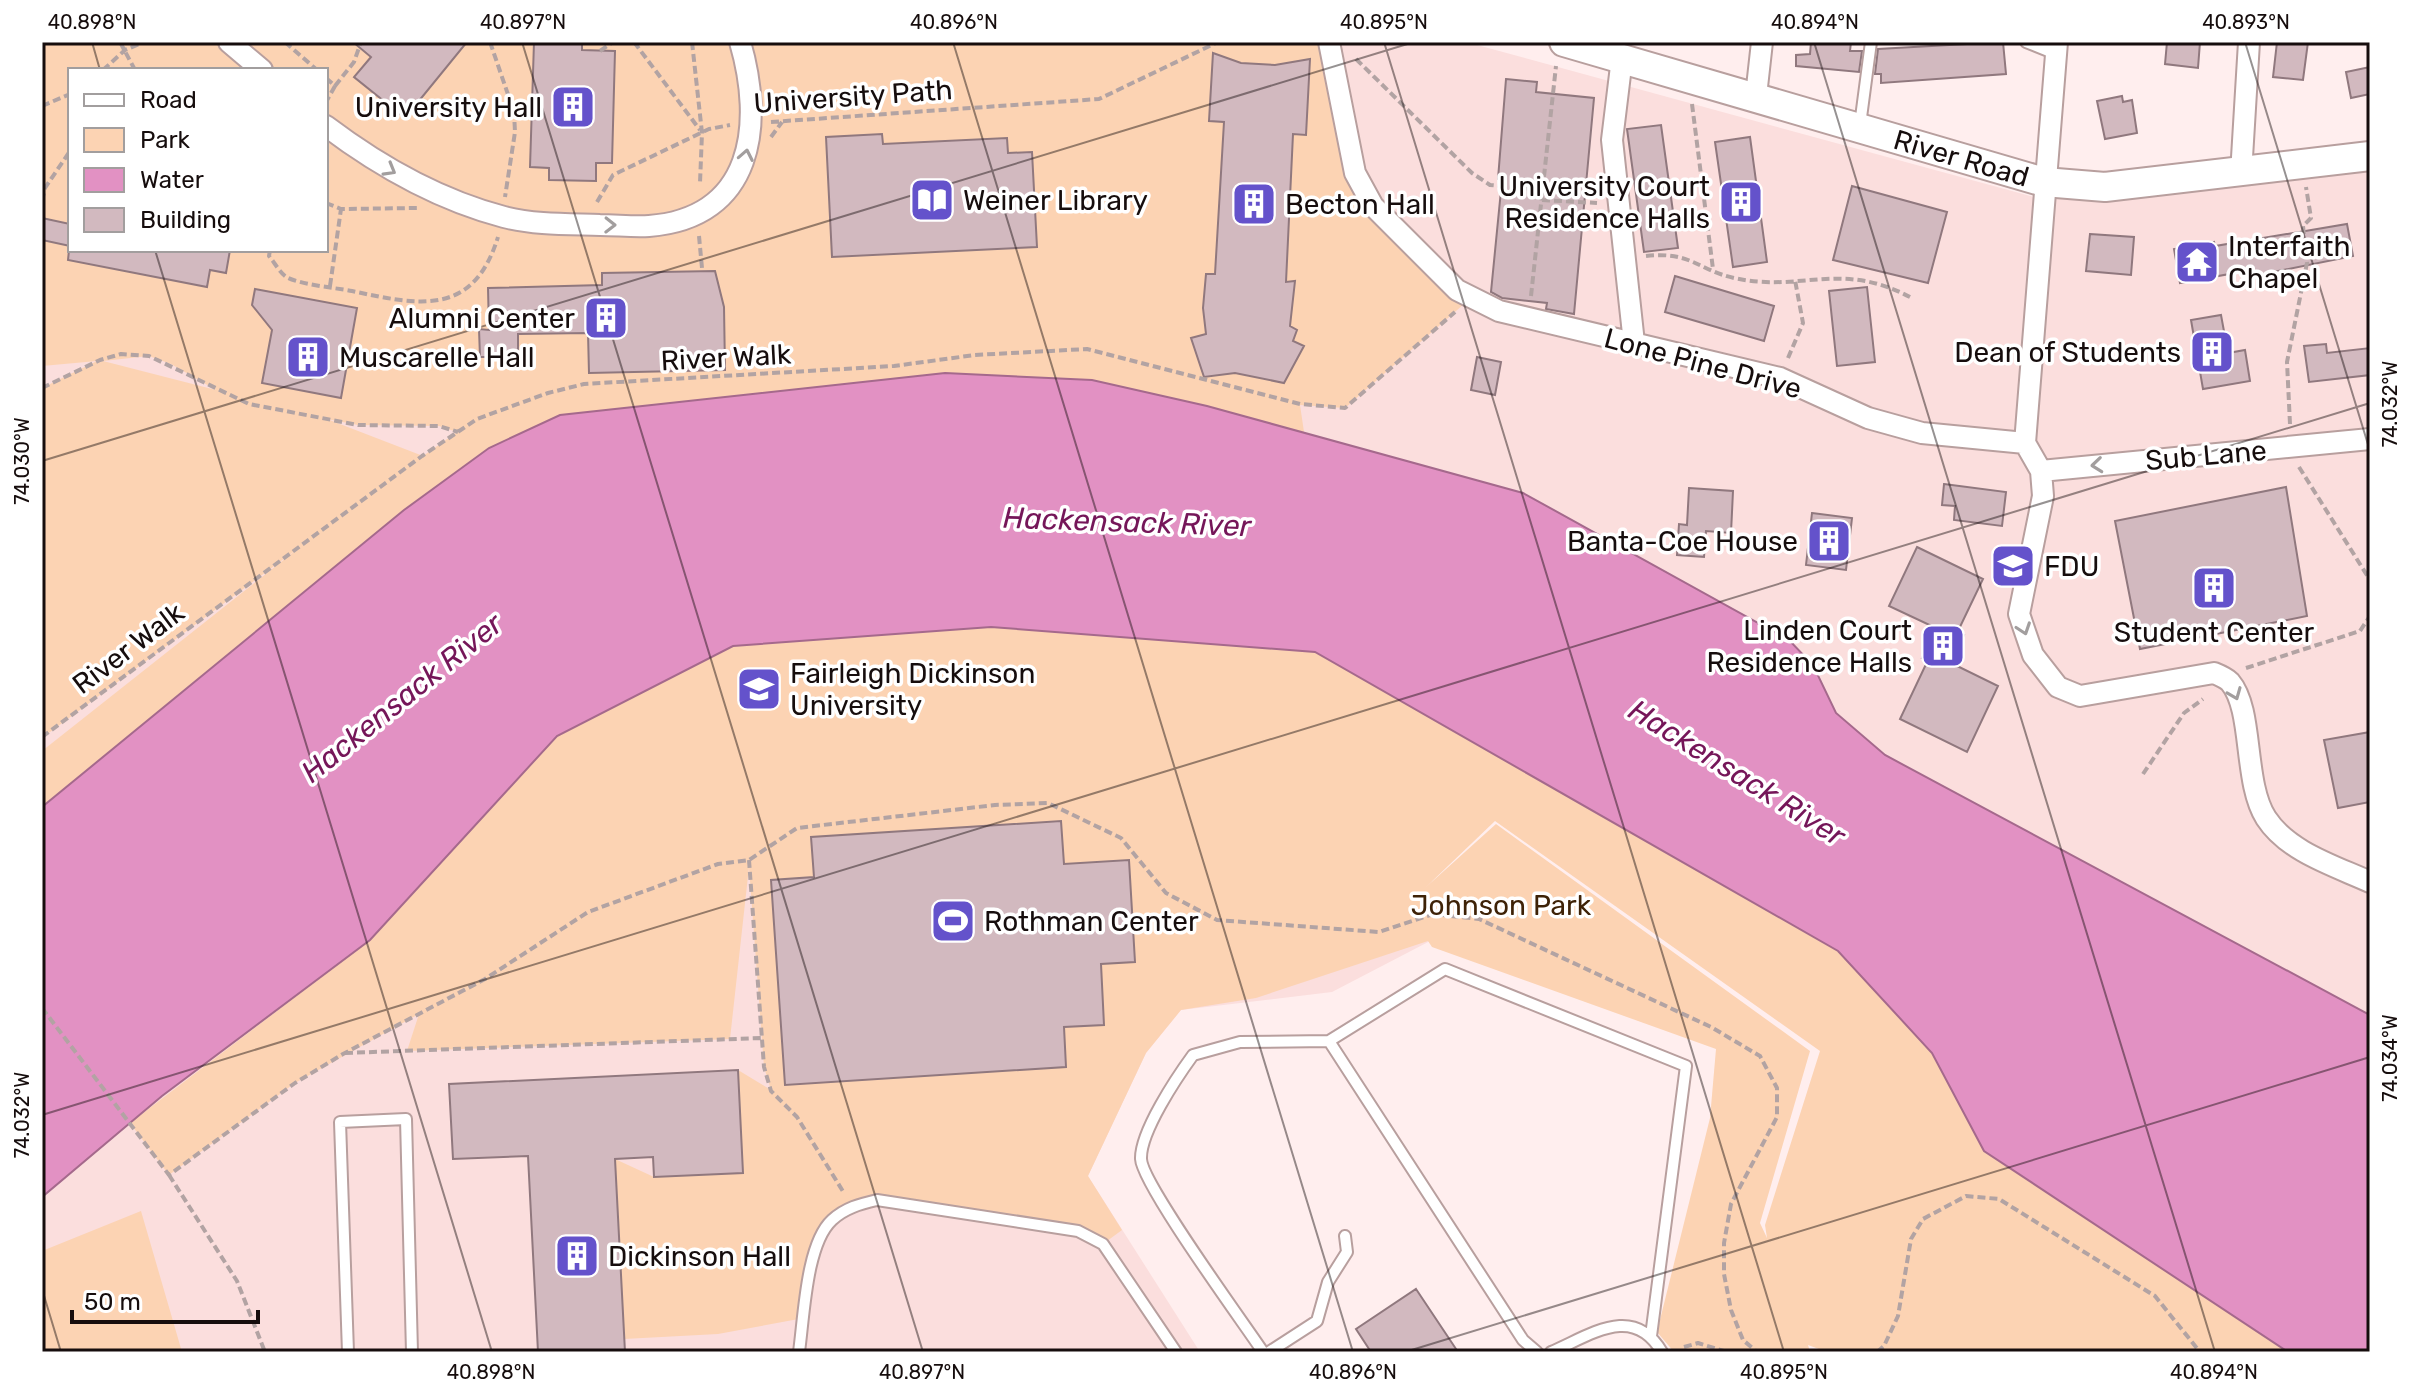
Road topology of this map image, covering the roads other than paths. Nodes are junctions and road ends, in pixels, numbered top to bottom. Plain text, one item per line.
1 (229, 42) edge
2 (740, 42) edge
3 (1762, 42) edge
4 (1871, 42) edge
5 (2026, 42) edge
6 (2249, 42) edge
7 (1329, 45) edge
8 (2057, 48) edge
9 (1561, 50) edge
10 (1622, 58) junction
11 (260, 68) edge
12 (1756, 96) junction
13 (328, 127) edge
14 (1860, 127) junction
15 (2370, 156) edge
16 (2241, 174) junction
17 (2044, 182) junction
18 (1634, 343) junction
19 (2370, 439) edge
20 (2025, 443) junction
21 (2041, 471) junction
22 (2370, 882) edge
23 (1329, 1041) junction
24 (1345, 1236) dead end
25 (1651, 1336) junction
26 (348, 1352) edge
27 (412, 1352) edge
28 (799, 1352) edge
29 (1176, 1352) edge
30 (1263, 1352) edge
31 (1269, 1352) edge
32 (1537, 1352) edge
33 (1551, 1352) edge
34 (1662, 1352) edge

1 - 11 street
13 -> 2 street
3 - 12 street
4 - 14 lane
5 - 8 lane
6 - 16 street
7 - 18 street, Lone Pine Drive
8 - 17 street
9 - 10 main road, River Road
10 - 12 main road, River Road
10 - 18 street
12 - 14 main road, River Road
14 - 17 main road, River Road
15 - 16 main road, River Road
16 - 17 main road, River Road
17 - 20 street
18 - 20 street, Lone Pine Drive
19 -> 21 street, Sub Lane
20 - 21 street
21 -> 22 street
23 - 25 lane
23 - 30 lane
23 - 32 lane
24 - 31 lane
25 - 33 lane
25 - 34 lane
26 - 27 lane
28 - 29 lane

